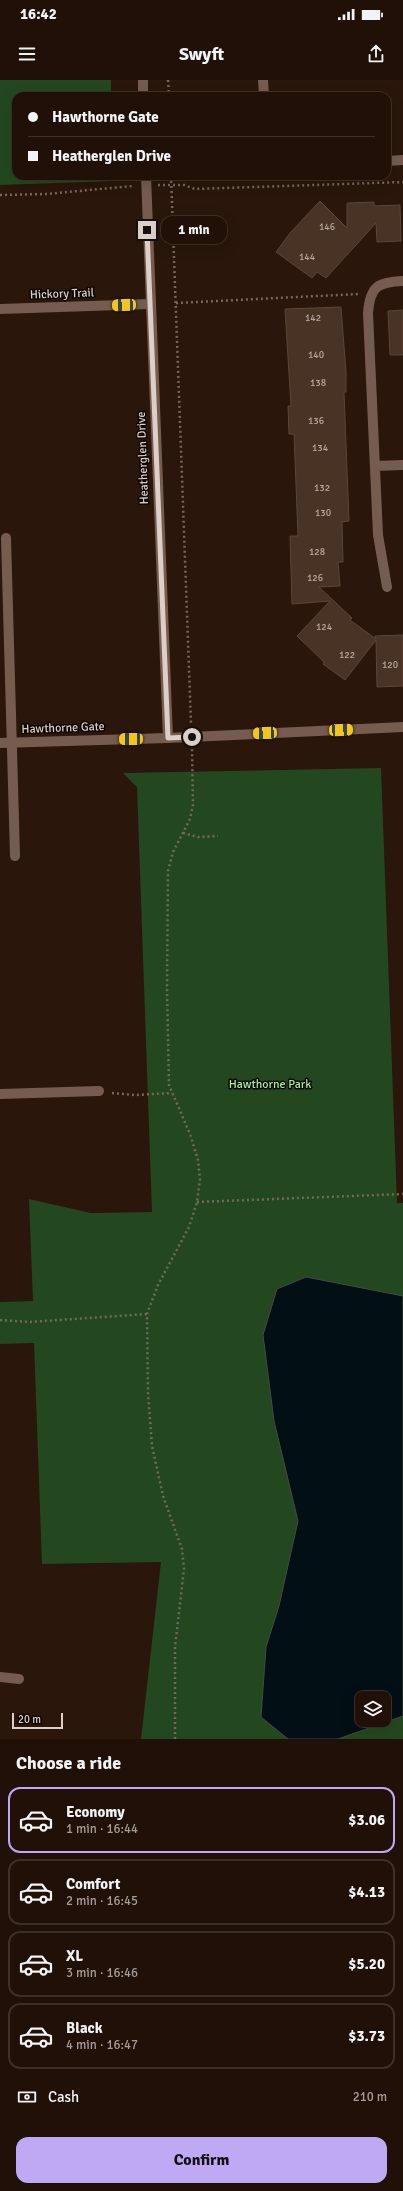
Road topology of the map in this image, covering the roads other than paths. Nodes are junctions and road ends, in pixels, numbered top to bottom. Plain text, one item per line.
1 (143, 80) edge
2 (263, 80) edge
3 (143, 92) edge
4 (264, 92) edge
5 (403, 160) edge
6 (391, 161) edge
7 (146, 181) edge
8 (403, 281) edge
9 (150, 304) junction
10 (0, 309) edge
11 (403, 465) edge
12 (375, 466) junction
13 (6, 538) dead end
14 (387, 587) dead end
15 (403, 727) edge
16 (168, 738) junction
17 (0, 743) edge
18 (11, 743) junction
19 (15, 856) dead end
20 (99, 1091) road end
21 (0, 1094) edge
22 (0, 1677) edge
23 (19, 1680) dead end

1 - 3 street
2 - 4 street
5 - 6 street
7 - 9 street, Heatherglen Drive
8 - 12 street
9 - 10 street, Hickory Trail
9 - 16 street, Heatherglen Drive
11 - 12 street
12 - 14 street
13 - 18 street
15 - 16 street, Hawthorne Gate
16 - 18 street, Hawthorne Gate
17 - 18 street, Hawthorne Gate
18 - 19 street
20 - 21 street
22 - 23 street

